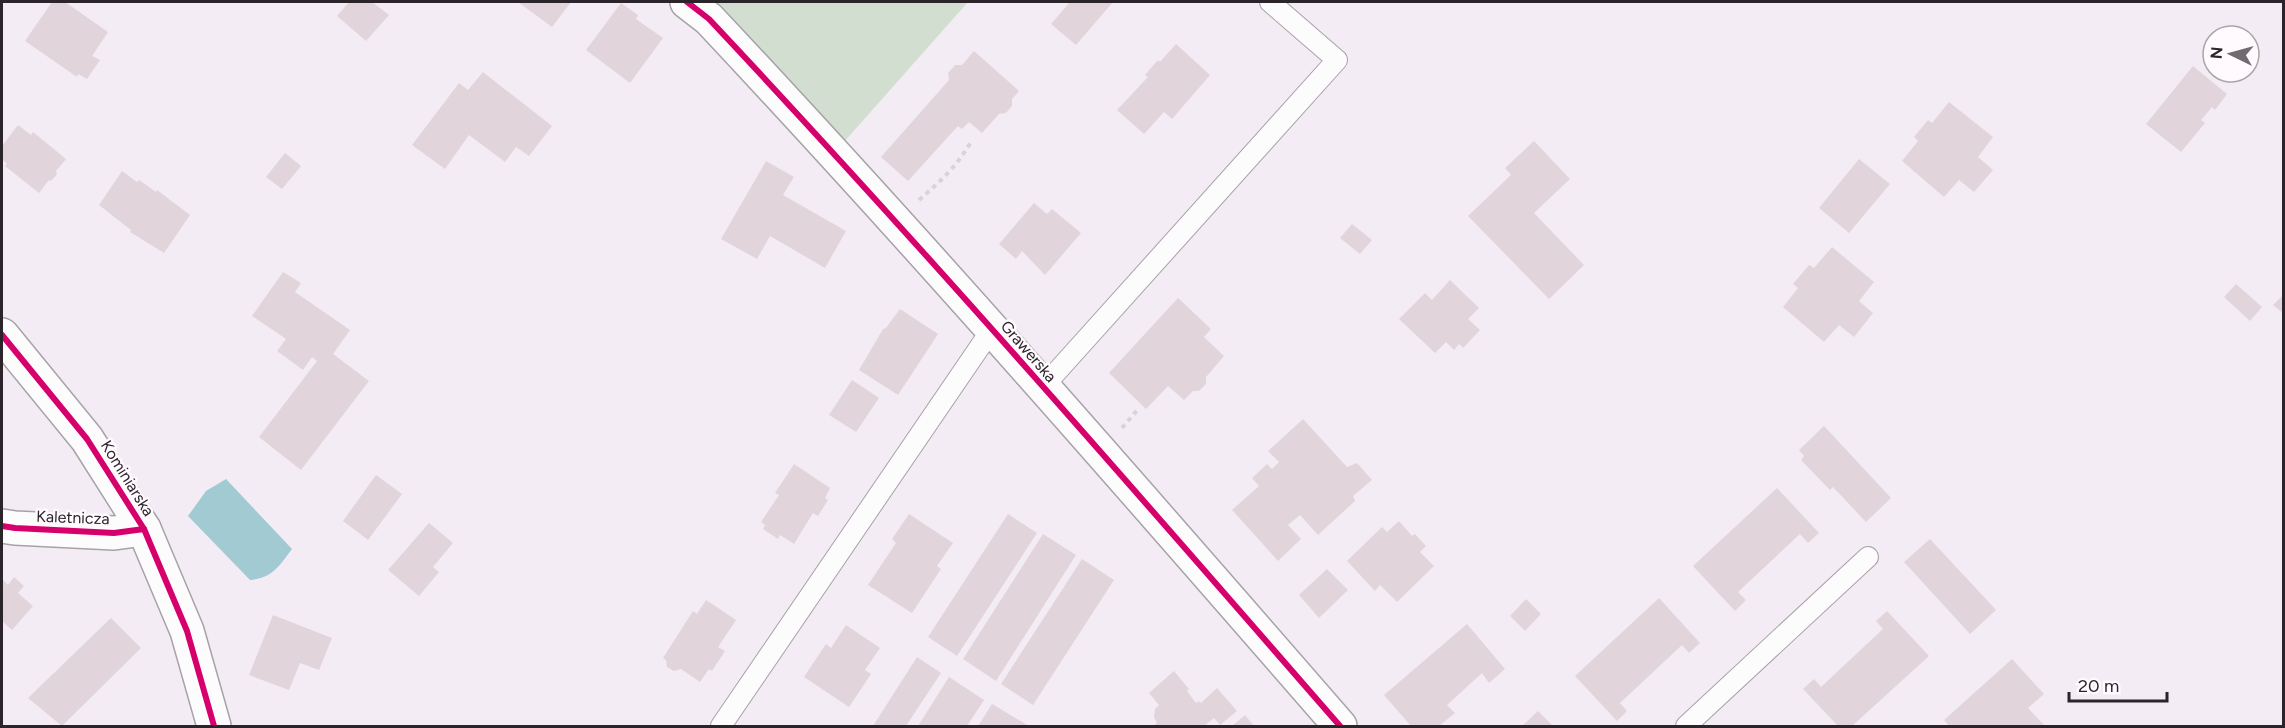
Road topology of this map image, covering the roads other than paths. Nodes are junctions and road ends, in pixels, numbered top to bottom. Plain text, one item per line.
1 (687, 2) edge
2 (1270, 2) edge
3 (992, 329) junction
4 (2, 335) edge
5 (1043, 387) junction
6 (2, 526) edge
7 (144, 529) junction
8 (1868, 556) dead end
9 (214, 726) edge
10 (721, 726) edge
11 (1340, 726) edge
12 (1686, 726) edge

1 - 3 street, Grawerska
2 - 5 lane
3 - 5 street, Grawerska
3 - 10 lane
4 - 7 street, Kominiarska
5 - 11 street, Grawerska
6 - 7 street, Kaletnicza
7 - 9 street, Kominiarska
8 - 12 lane

